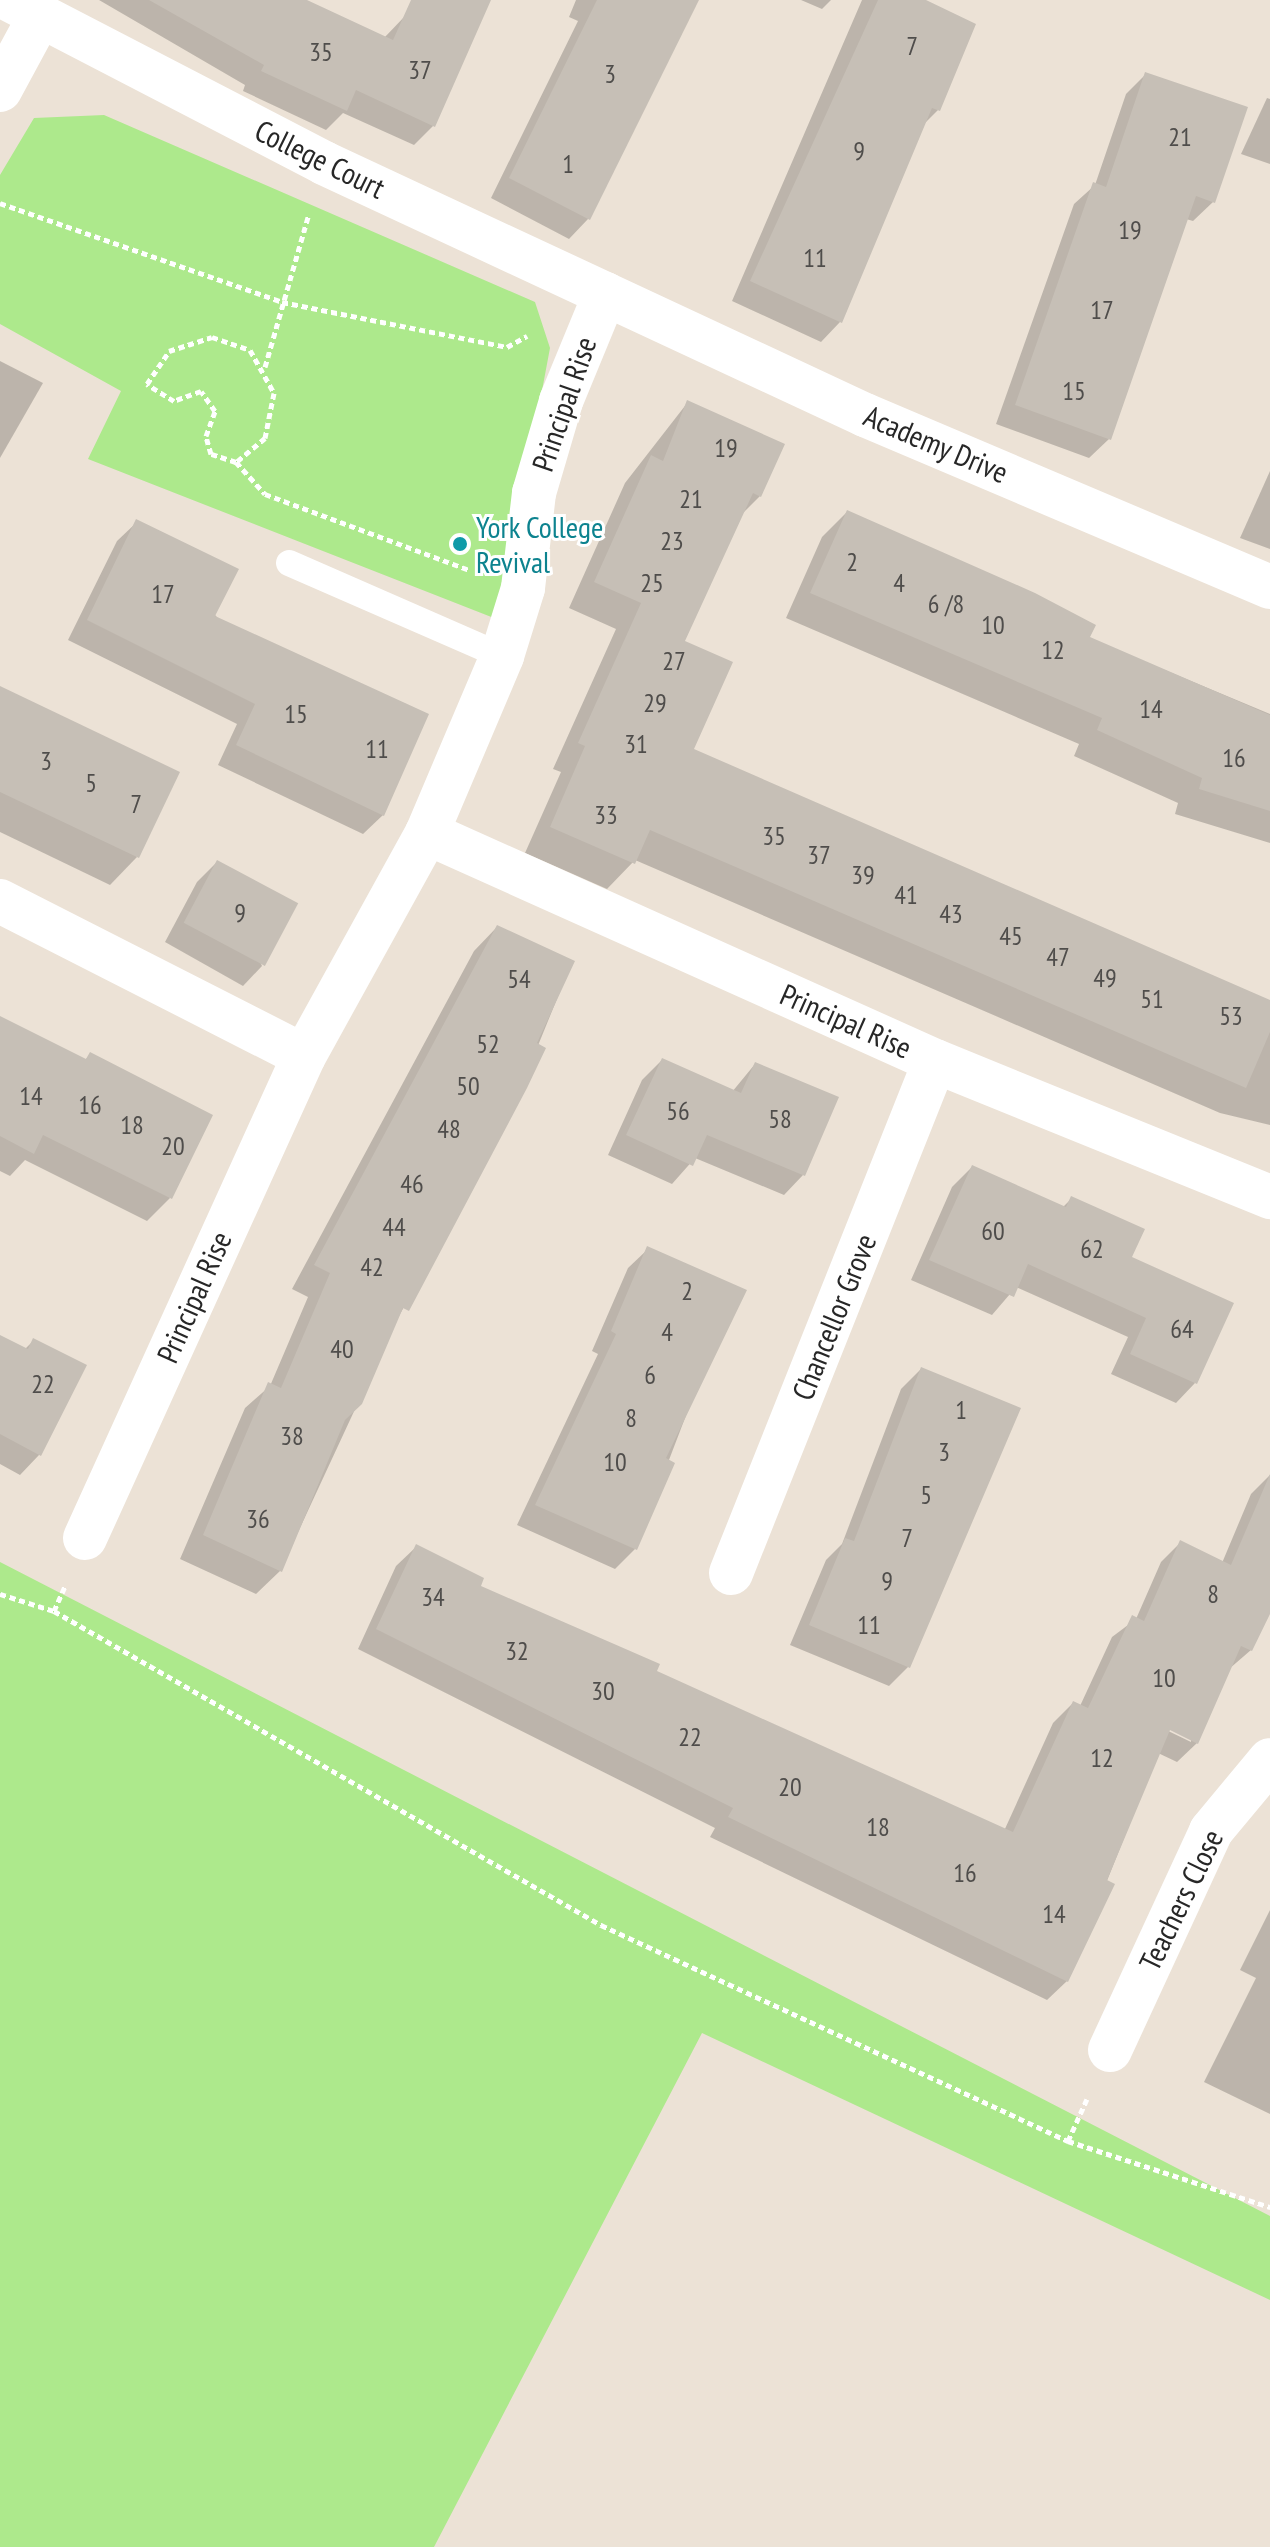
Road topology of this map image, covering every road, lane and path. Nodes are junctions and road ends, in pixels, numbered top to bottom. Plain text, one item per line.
1 (25, 8) edge
2 (0, 90) edge
3 (324, 163) junction
4 (0, 203) edge
5 (605, 294) junction
6 (282, 302) junction
7 (265, 367) junction
8 (236, 462) junction
9 (289, 563) dead end
10 (1270, 587) edge
11 (523, 588) junction
12 (502, 656) junction
13 (427, 833) junction
14 (0, 901) edge
15 (304, 1056) junction
16 (935, 1061) junction
17 (1270, 1197) edge
18 (85, 1538) dead end
19 (731, 1573) dead end
20 (0, 1594) edge
21 (1270, 1760) edge
22 (1110, 2050) dead end
23 (1270, 2207) edge

1 - 2 street, College Court
1 - 3 street, College Court
3 - 5 street, College Court
3 - 6 path
4 - 6 path
5 - 6 path
5 - 10 street, Academy Drive
5 - 11 street, Principal Rise
6 - 7 path
7 - 8 path
7 - 8 path
8 - 11 path
9 - 12 lane
11 - 12 street, Principal Rise
12 - 13 street, Principal Rise
13 - 15 street, Principal Rise
13 - 16 street, Principal Rise
14 - 15 street
15 - 18 street, Principal Rise
16 - 17 street, Principal Rise
16 - 19 street, Chancellor Grove
20 - 23 path
21 - 22 street, Teachers Close

